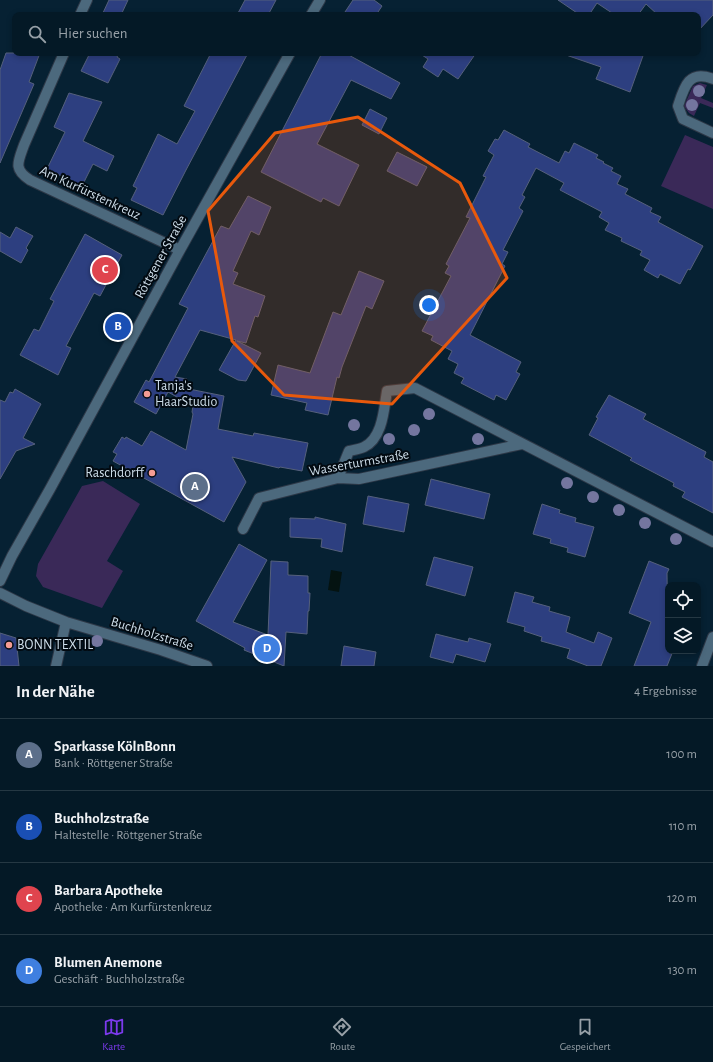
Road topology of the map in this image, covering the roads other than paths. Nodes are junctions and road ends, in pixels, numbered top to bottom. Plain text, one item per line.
1 (87, 0) edge
2 (320, 0) edge
3 (81, 12) edge
4 (313, 12) edge
5 (63, 56) edge
6 (288, 56) edge
7 (713, 79) edge
8 (713, 133) edge
9 (180, 250) junction
10 (522, 444) junction
11 (338, 478) junction
12 (243, 529) dead end
13 (713, 542) edge
14 (0, 581) edge
15 (0, 593) edge
16 (66, 622) junction
17 (713, 637) edge
18 (56, 666) edge
19 (207, 666) edge
20 (702, 666) edge

1 - 3 street
2 - 4 street
5 - 9 street, Am Kurfürstenkreuz
6 - 9 street, Röttgener Straße
7 - 8 street
9 - 14 street, Röttgener Straße
10 - 11 street, Wasserturmstraße
10 - 11 street
10 - 13 street
11 - 12 street, Wasserturmstraße
15 - 16 street, Buchholzstraße
16 - 18 street
16 - 19 street, Buchholzstraße
17 - 20 street

